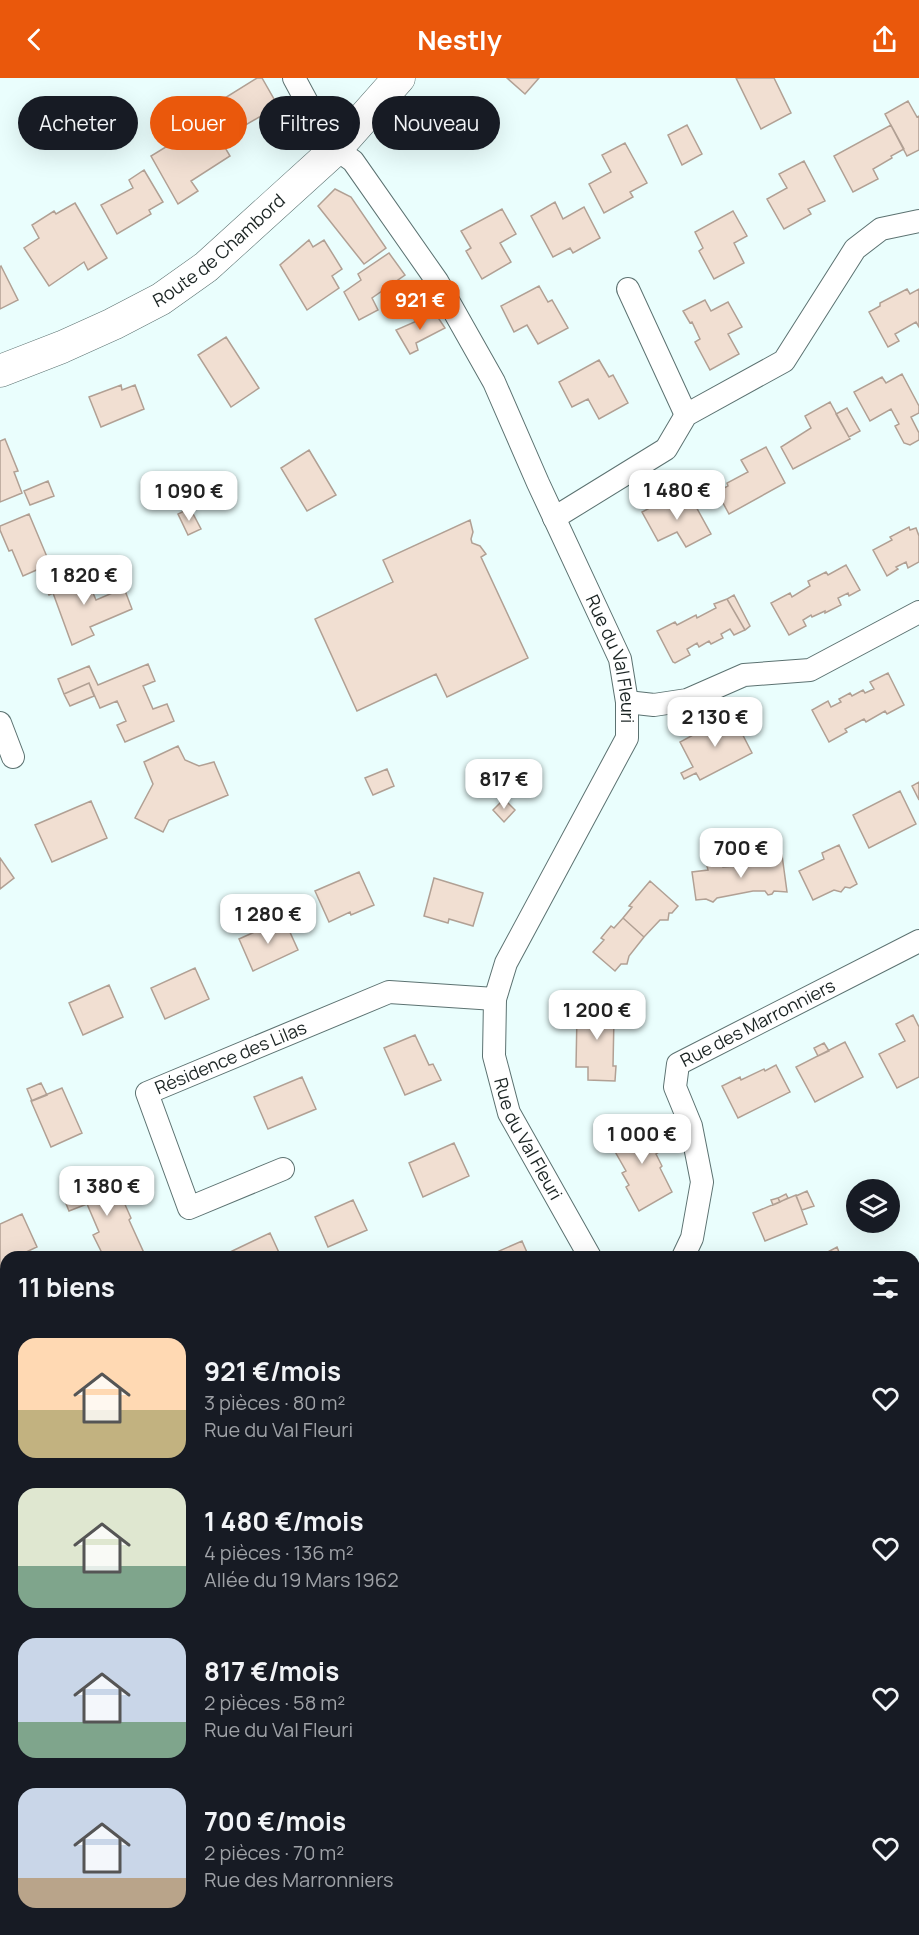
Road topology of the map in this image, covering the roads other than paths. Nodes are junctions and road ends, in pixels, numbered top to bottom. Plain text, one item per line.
1 (294, 78) edge
2 (399, 78) edge
3 (304, 96) edge
4 (360, 122) edge
5 (335, 150) edge
6 (337, 150) edge
7 (919, 220) edge
8 (628, 289) dead end
9 (0, 371) edge
10 (686, 416) junction
11 (554, 518) junction
12 (919, 612) edge
13 (627, 702) junction
14 (0, 723) edge
15 (13, 757) dead end
16 (919, 942) edge
17 (495, 999) junction
18 (283, 1169) dead end
19 (587, 1251) edge
20 (686, 1251) edge

1 - 3 street, Rue du Val Fleuri
2 - 4 main road, Route de Chambord
5 - 9 main road, Route de Chambord
6 - 11 street, Rue du Val Fleuri
7 - 10 street
8 - 10 street
10 - 11 street
11 - 13 street, Rue du Val Fleuri
12 - 13 street
13 - 17 street, Rue du Val Fleuri
14 - 15 street
16 - 20 street, Rue des Marronniers
17 - 18 street, Résidence des Lilas
17 - 19 street, Rue du Val Fleuri

